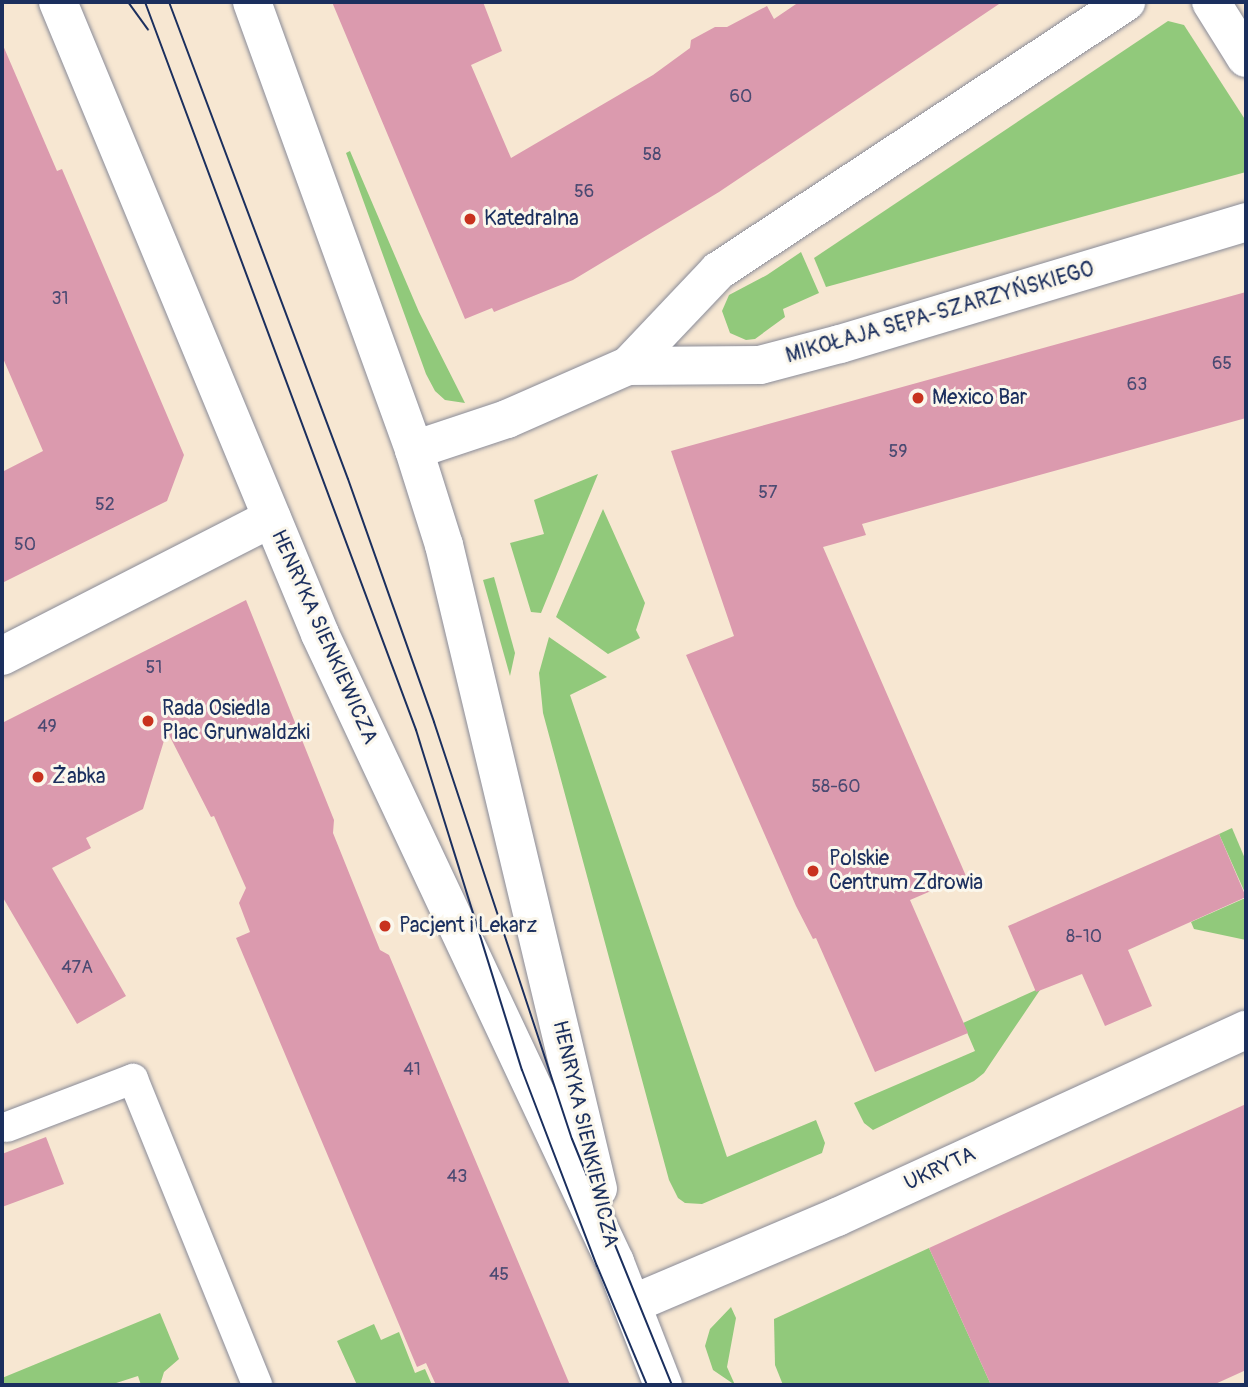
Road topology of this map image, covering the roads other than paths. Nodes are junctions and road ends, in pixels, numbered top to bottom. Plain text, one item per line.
1 (58, 2) edge
2 (252, 2) edge
3 (1126, 2) edge
4 (1211, 2) edge
5 (1246, 58) edge
6 (1246, 222) edge
7 (628, 366) junction
8 (414, 450) junction
9 (272, 518) junction
10 (2, 656) edge
11 (1246, 1030) edge
12 (7, 1128) dead end
13 (615, 1262) junction
14 (632, 1304) junction
15 (257, 1385) edge
16 (663, 1385) edge

1 - 9 street, HENRYKA SIENKIEWICZA
2 - 8 street, HENRYKA SIENKIEWICZA
3 - 7 street, MIKOŁAJA SĘPA-SZARZYŃSKIEGO
4 - 5 street
6 - 7 street, MIKOŁAJA SĘPA-SZARZYŃSKIEGO
7 - 8 street, MIKOŁAJA SĘPA-SZARZYŃSKIEGO
8 - 13 street, HENRYKA SIENKIEWICZA
9 - 10 street
9 - 13 street, HENRYKA SIENKIEWICZA
11 - 14 street, UKRYTA
12 - 15 lane
13 - 14 street, HENRYKA SIENKIEWICZA
14 - 16 street, HENRYKA SIENKIEWICZA

